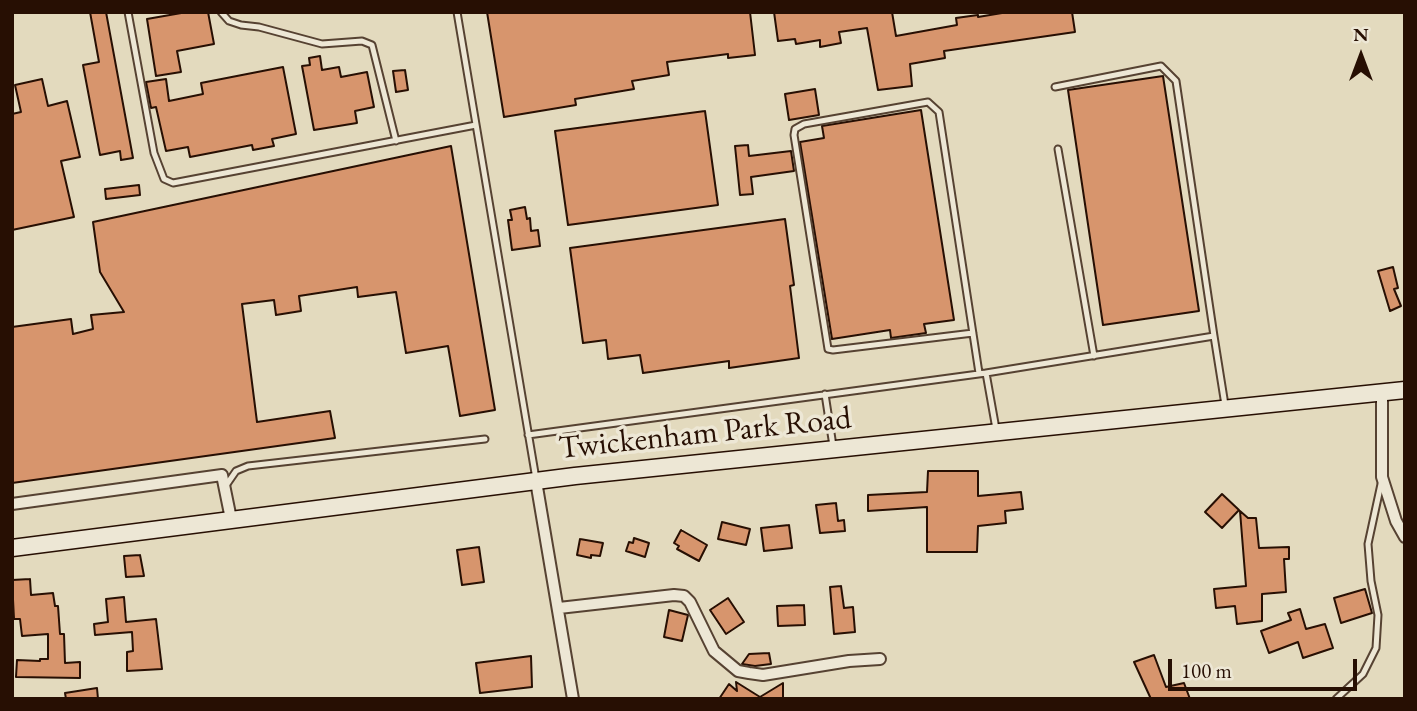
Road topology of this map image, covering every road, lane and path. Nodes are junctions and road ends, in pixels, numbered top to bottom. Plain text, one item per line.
1 (128, 12) edge
2 (221, 12) edge
3 (457, 12) edge
4 (1055, 87) dead end
5 (476, 125) junction
6 (396, 141) junction
7 (1058, 149) dead end
8 (973, 333) junction
9 (1213, 336) junction
10 (1094, 356) junction
11 (982, 373) junction
12 (1405, 390) edge
13 (1382, 392) junction
14 (825, 394) junction
15 (1226, 408) junction
16 (996, 432) junction
17 (528, 435) junction
18 (485, 439) dead end
19 (834, 449) junction
20 (1382, 477) junction
21 (536, 481) junction
22 (225, 490) junction
23 (12, 504) edge
24 (231, 519) junction
25 (1405, 537) edge
26 (12, 548) edge
27 (559, 608) junction
28 (880, 659) dead end
29 (573, 699) edge
30 (1336, 699) edge

1 - 6 lane
2 - 6 lane
3 - 5 lane
4 - 9 lane
5 - 6 lane
5 - 17 lane
7 - 10 lane
8 - 8 lane
8 - 11 lane
9 - 10 lane
9 - 15 lane
10 - 11 lane
11 - 14 lane
11 - 16 lane
12 - 13 main road, Twickenham Park Road
13 - 15 main road, Twickenham Park Road
13 - 20 street
14 - 17 lane
14 - 19 lane
15 - 16 main road, Twickenham Park Road
16 - 19 main road, Twickenham Park Road
17 - 21 lane
18 - 22 lane
19 - 21 main road, Twickenham Park Road
20 - 25 street
20 - 30 lane
21 - 24 main road, Twickenham Park Road
21 - 27 street
22 - 23 street
22 - 24 street
24 - 26 main road, Twickenham Park Road
27 - 28 street
27 - 29 street

